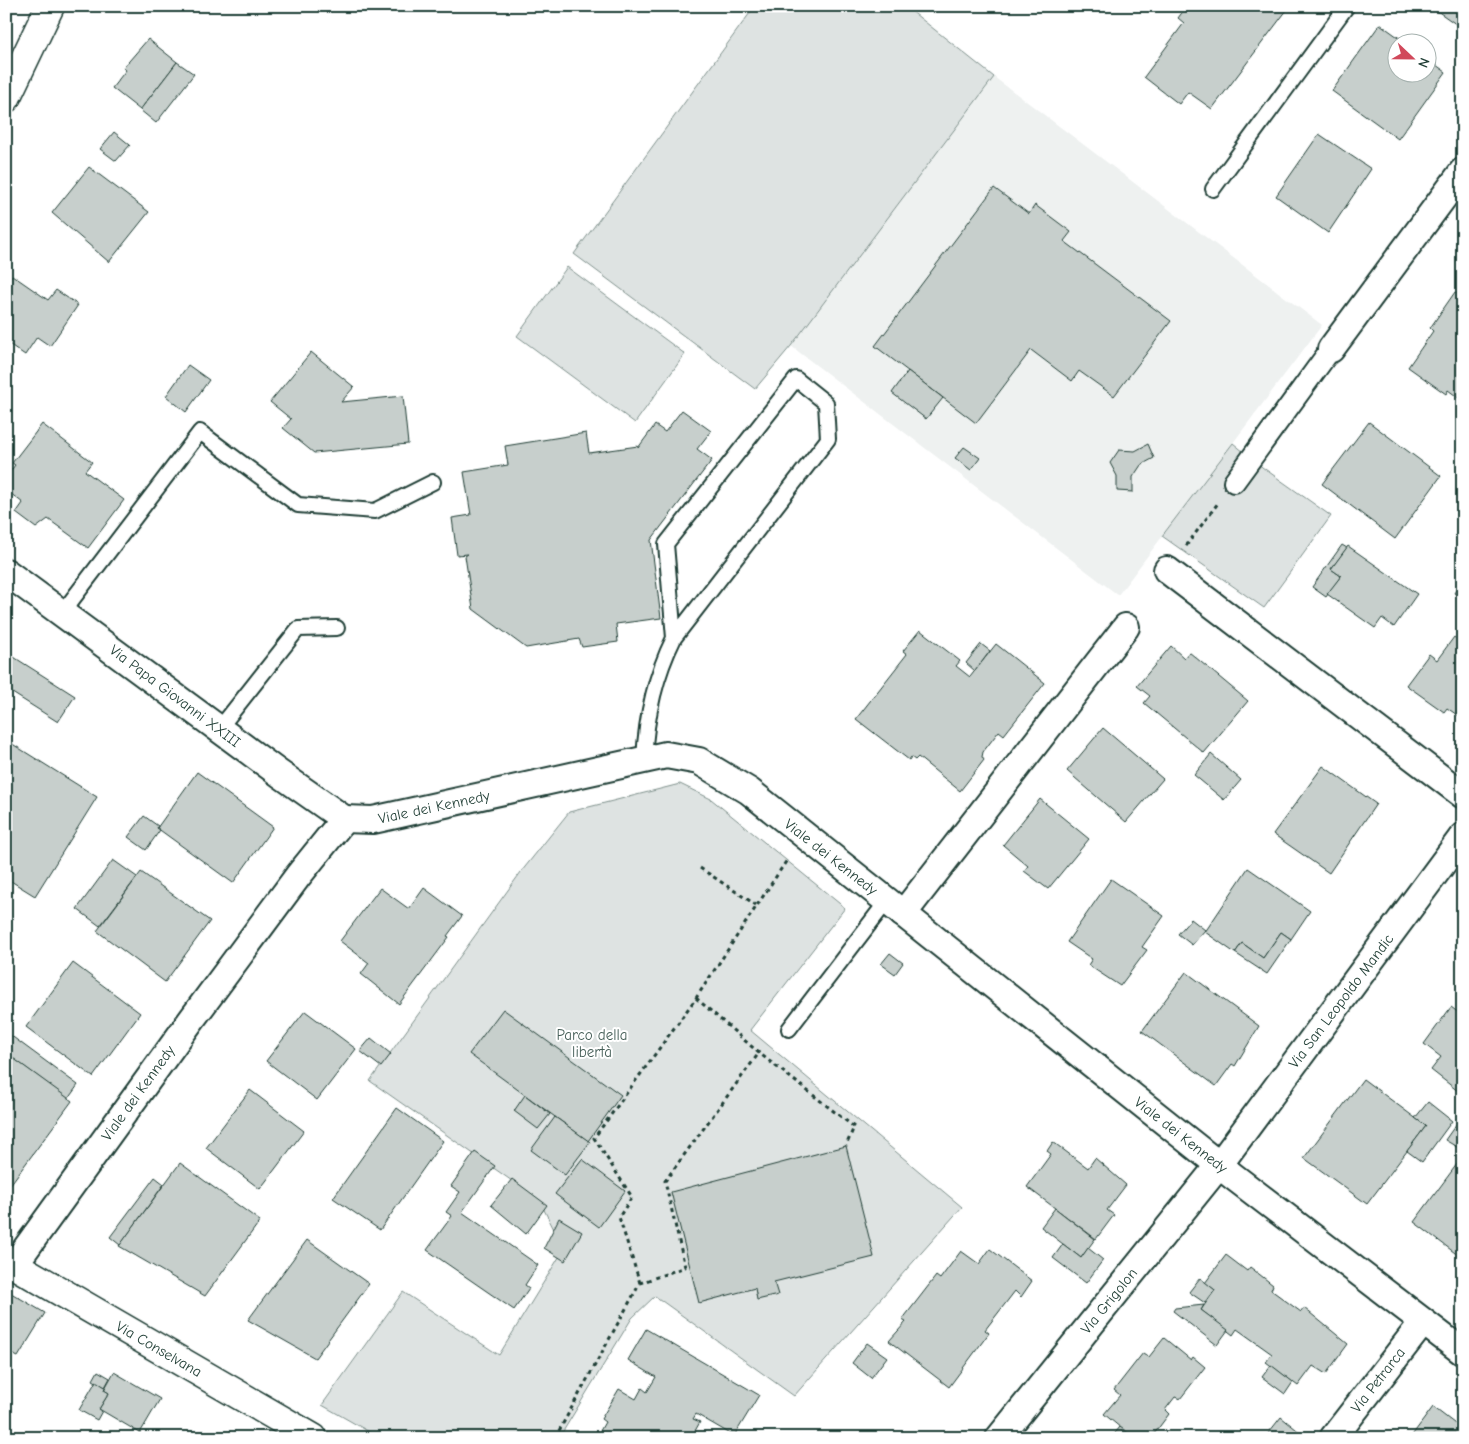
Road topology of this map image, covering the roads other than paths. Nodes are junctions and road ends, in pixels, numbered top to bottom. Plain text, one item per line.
1 (50, 6) edge
2 (1347, 6) edge
3 (6, 98) edge
4 (1463, 171) edge
5 (1213, 189) dead end
6 (1331, 349) joint
7 (433, 482) dead end
8 (1234, 482) road end
9 (1168, 570) road end
10 (6, 572) edge
11 (62, 613) junction
12 (1126, 626) dead end
13 (337, 628) dead end
14 (674, 638) junction
15 (219, 729) junction
16 (644, 760) junction
17 (1463, 795) edge
18 (344, 819) junction
19 (1463, 836) edge
20 (895, 908) junction
21 (789, 1029) dead end
22 (1219, 1165) junction
23 (10, 1263) edge
24 (1423, 1322) junction
25 (1463, 1352) edge
26 (313, 1438) edge
27 (999, 1438) edge
28 (1333, 1438) edge

1 - 3 main road
2 - 5 lane
4 - 6 street
6 - 8 street
7 - 11 lane
9 - 17 street
10 - 11 street, Via Papa Giovanni XXIII
11 - 15 street, Via Papa Giovanni XXIII
12 - 20 street
13 - 15 lane
14 - 14 lane
14 - 16 lane
15 - 18 street, Via Papa Giovanni XXIII
16 - 18 street, Viale dei Kennedy
16 - 20 street, Viale dei Kennedy
18 - 23 street, Viale dei Kennedy
19 - 22 street, Via San Leopoldo Mandic
20 - 21 lane
20 - 22 street, Viale dei Kennedy
22 - 24 street, Viale dei Kennedy
22 - 27 street, Via Grigolon
23 - 26 main road, Via Conselvana
24 - 25 street, Viale dei Kennedy
24 - 28 street, Via Petrarca

